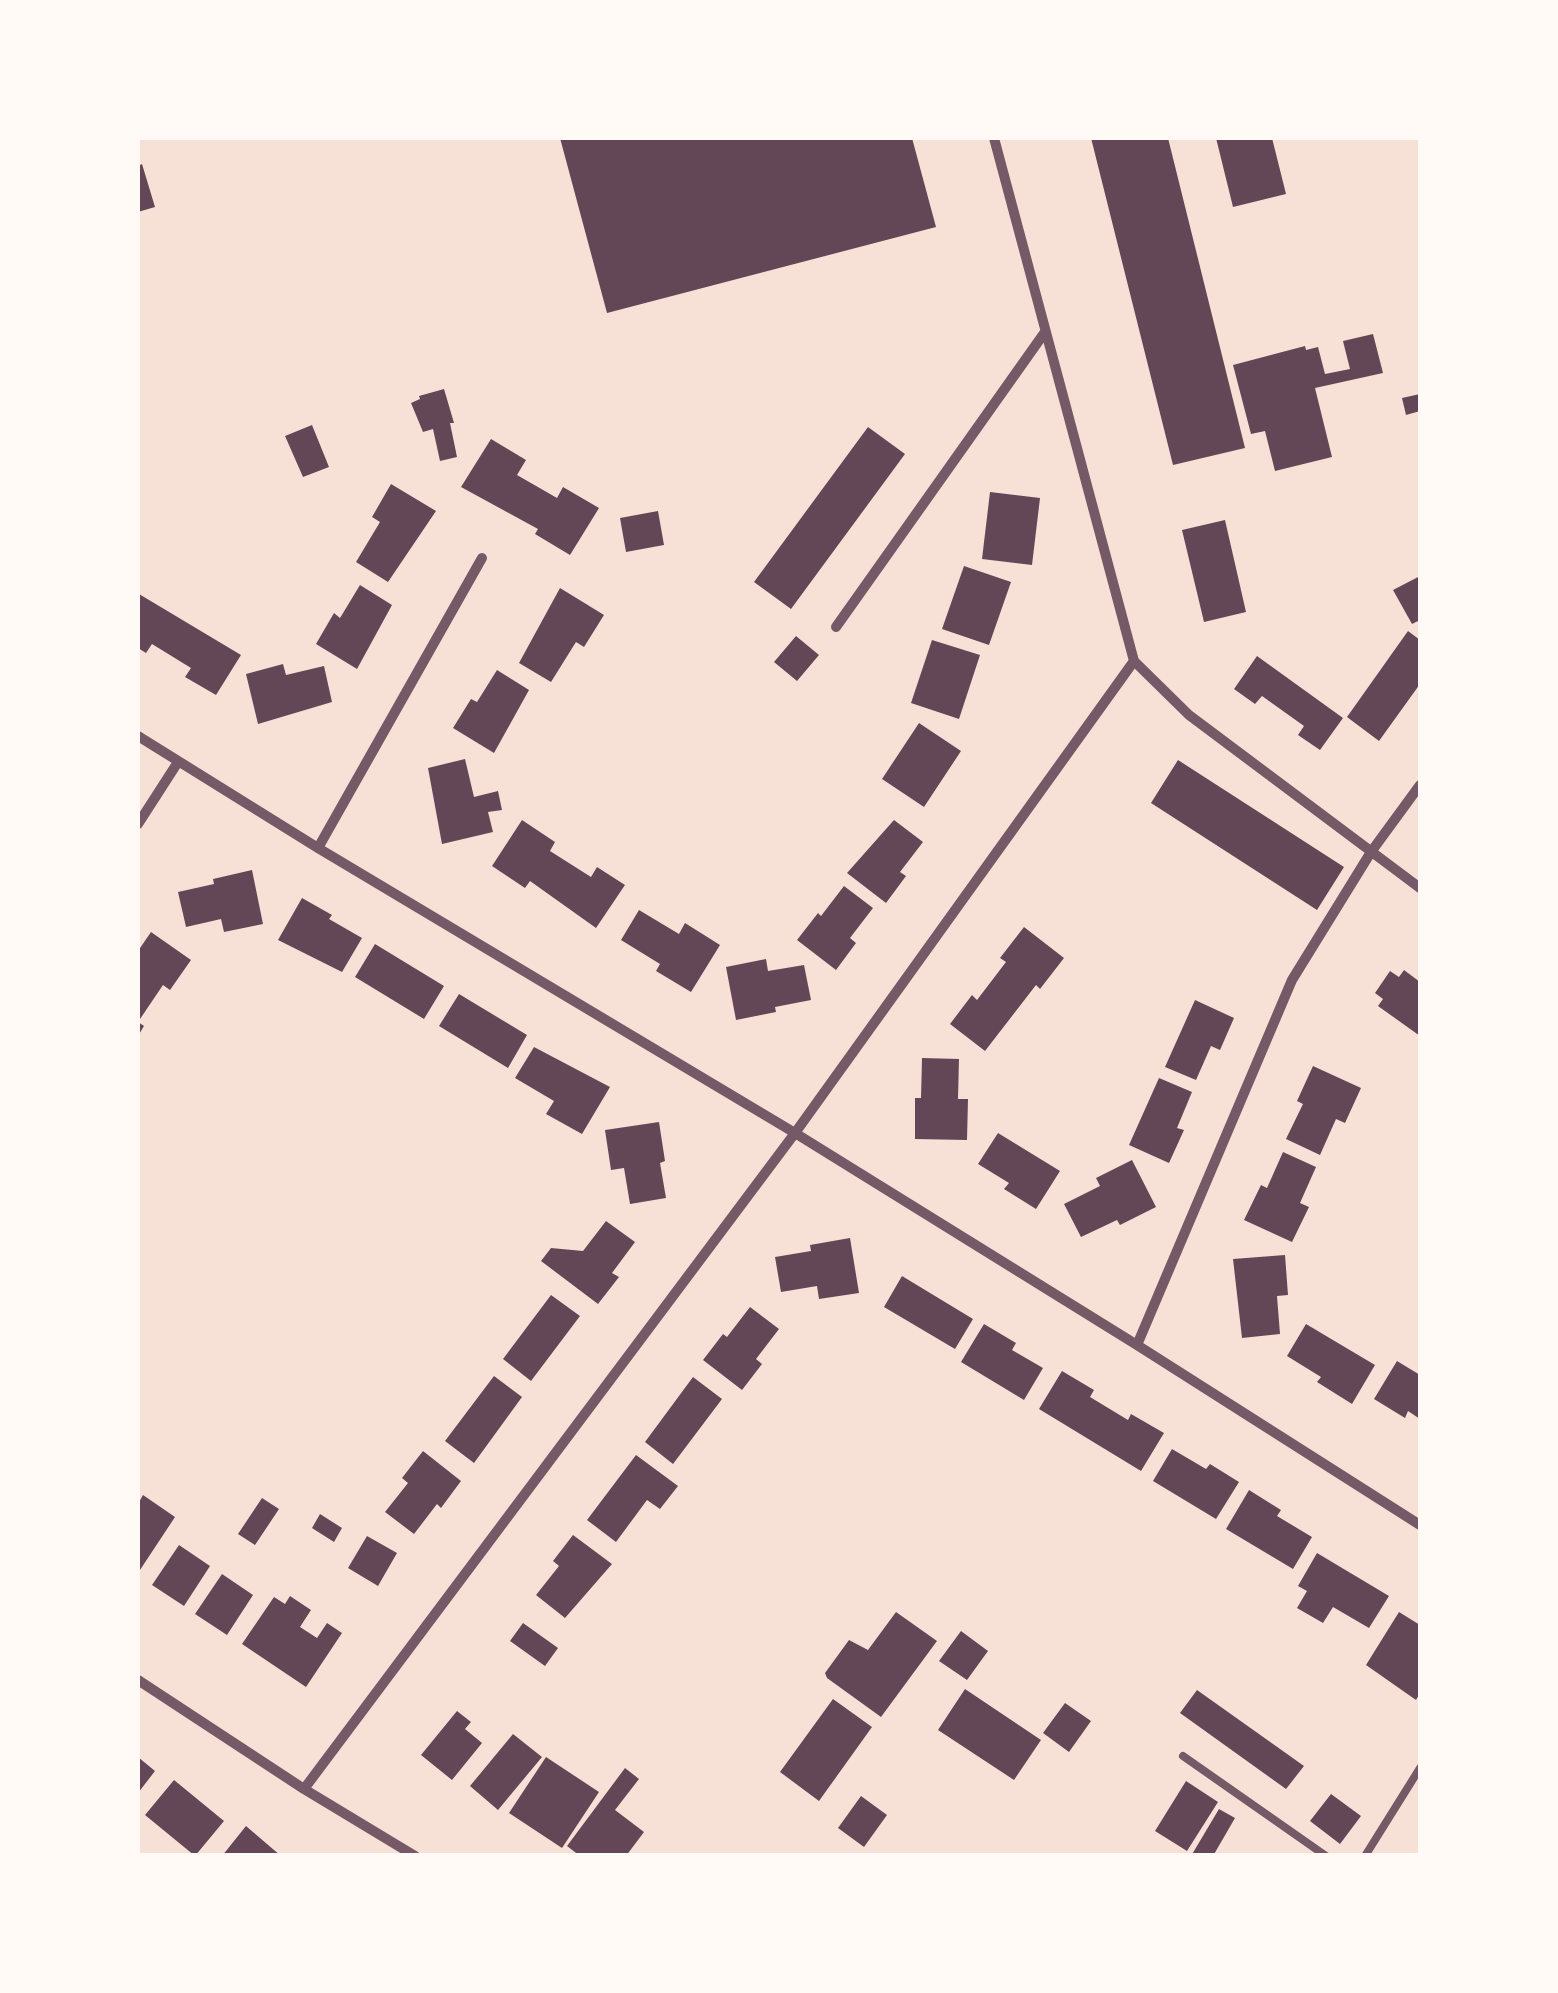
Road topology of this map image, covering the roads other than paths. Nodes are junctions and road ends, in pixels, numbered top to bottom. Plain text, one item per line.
1 (994, 138) edge
2 (1045, 332) junction
3 (482, 558) dead end
4 (836, 627) dead end
5 (1134, 661) junction
6 (138, 736) edge
7 (178, 762) junction
8 (1420, 785) edge
9 (138, 824) edge
10 (318, 848) junction
11 (1372, 852) junction
12 (1420, 888) edge
13 (795, 1133) junction
14 (1137, 1344) junction
15 (1420, 1525) edge
16 (138, 1680) edge
17 (1182, 1756) dead end
18 (1420, 1768) edge
19 (304, 1789) junction
20 (415, 1856) edge
21 (1326, 1856) edge
22 (1366, 1856) edge

1 - 2 street
2 - 4 street
2 - 5 street
3 - 10 street
5 - 11 street
5 - 13 street
6 - 7 street
7 - 9 street
7 - 10 street
8 - 11 street
10 - 13 street
11 - 12 street
11 - 14 street
13 - 14 street
13 - 19 street
14 - 15 street
16 - 19 street
17 - 21 lane
18 - 22 lane
19 - 20 street

